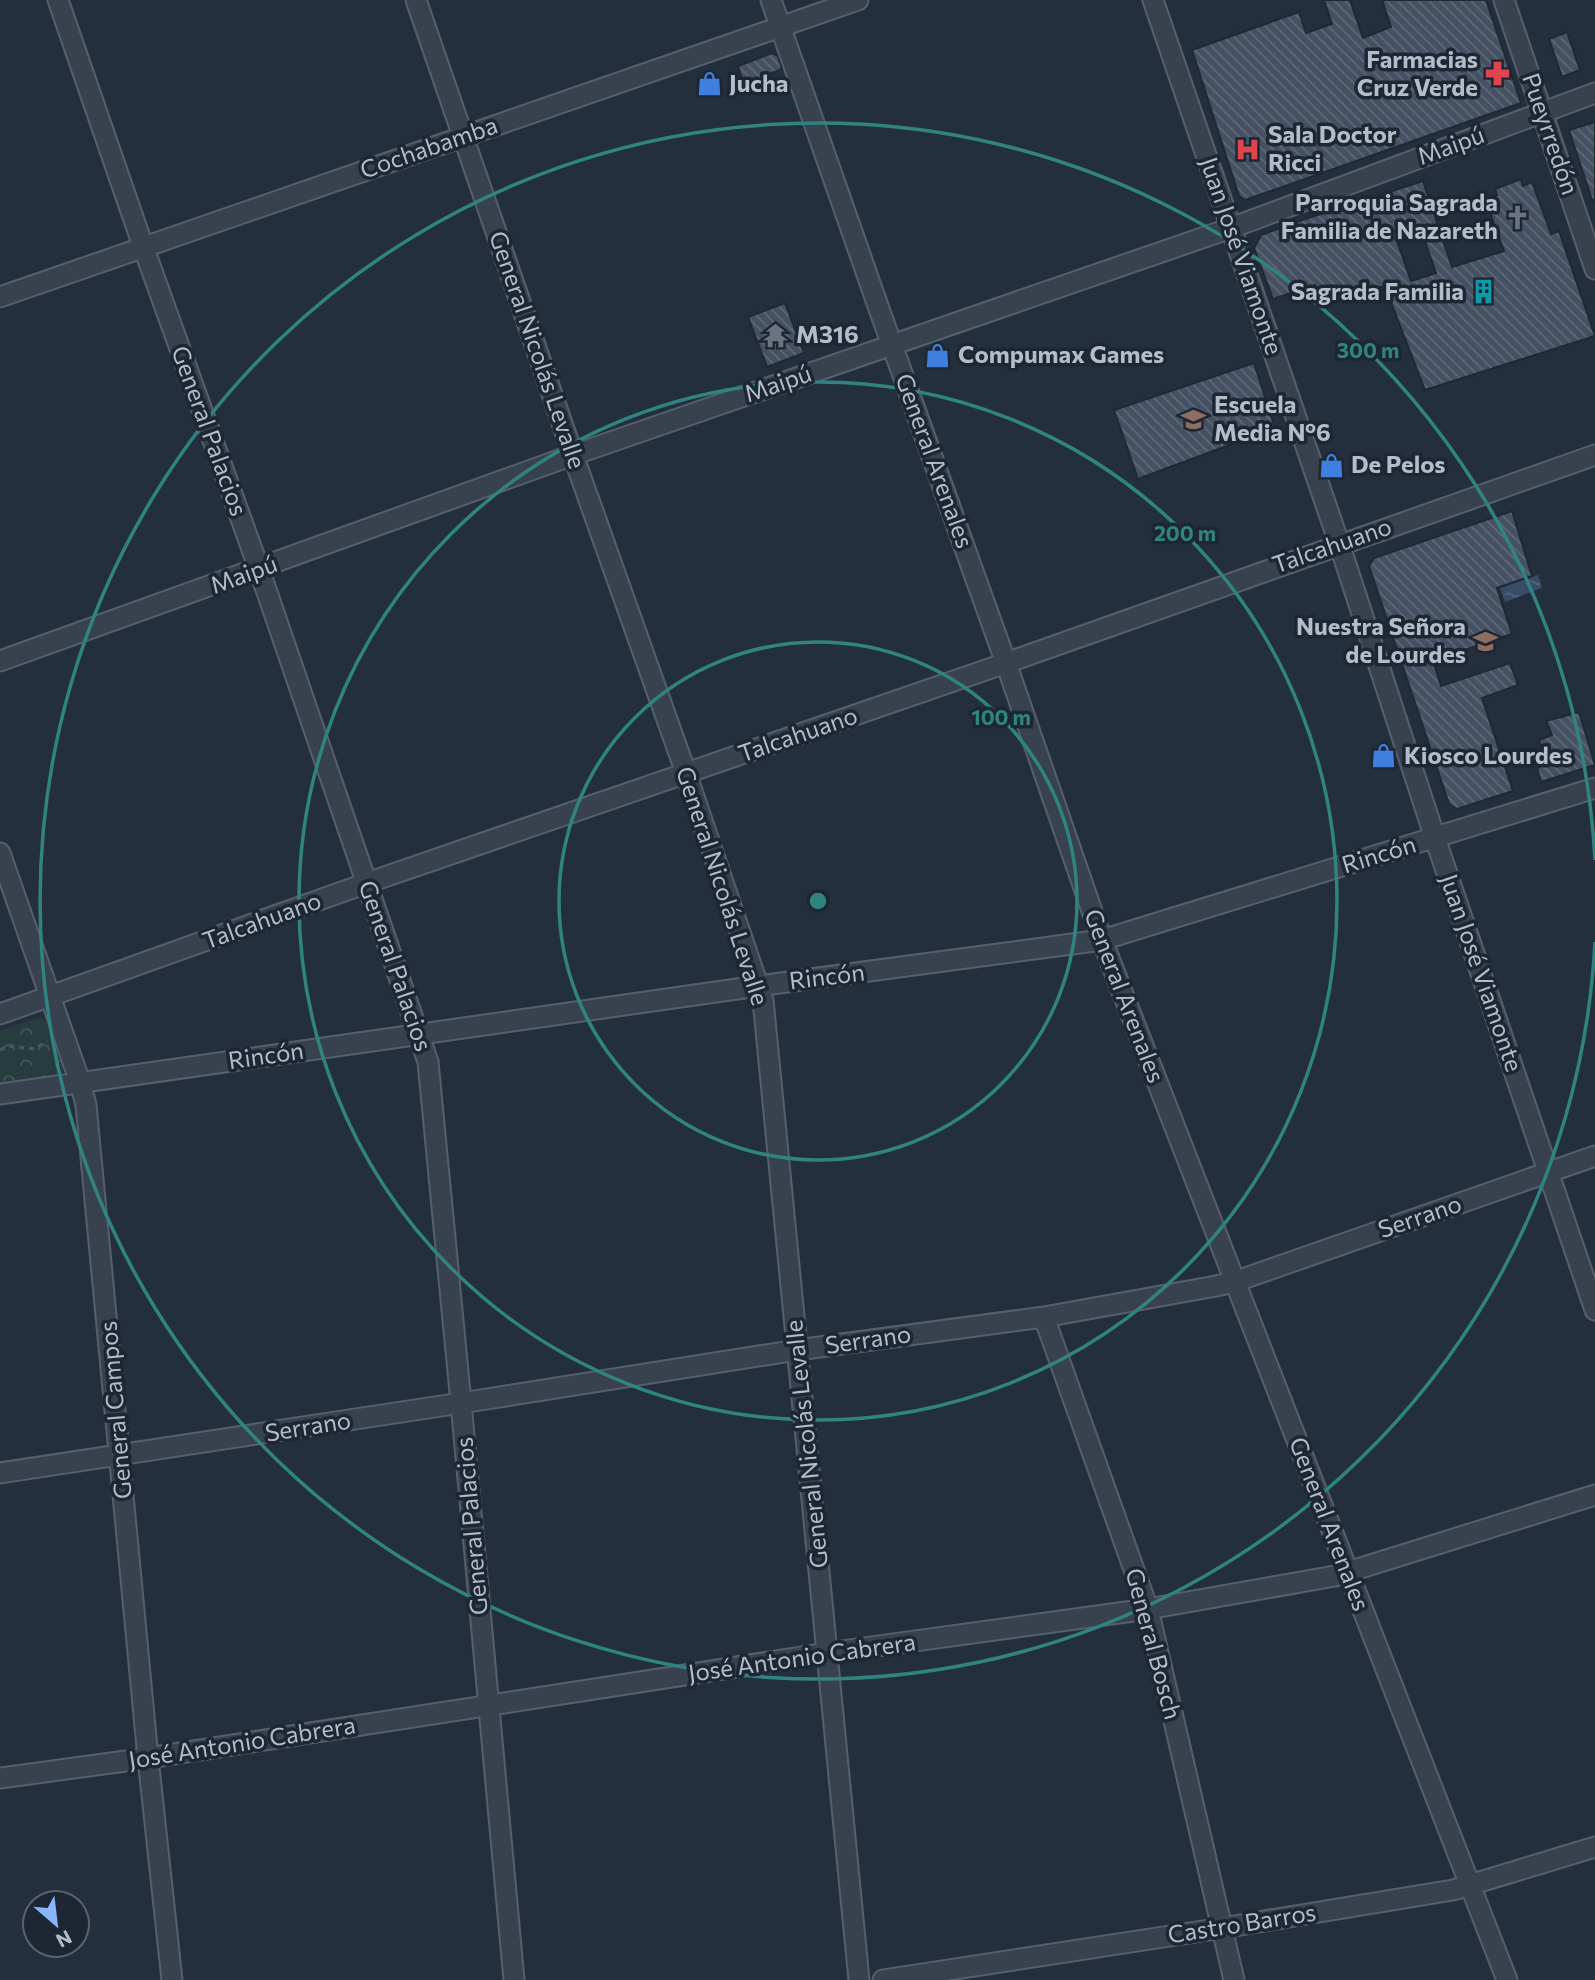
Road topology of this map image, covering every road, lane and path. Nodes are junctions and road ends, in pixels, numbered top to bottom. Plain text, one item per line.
1 (58, 0) edge
2 (416, 0) edge
3 (771, 0) edge
4 (858, 0) edge
5 (1153, 0) edge
6 (1504, 0) edge
7 (781, 26) junction
8 (1595, 93) edge
9 (1543, 112) junction
10 (464, 136) junction
11 (1231, 228) junction
12 (143, 246) junction
13 (1595, 269) edge
14 (0, 297) edge
15 (892, 344) junction
16 (573, 455) junction
17 (1595, 455) edge
18 (1339, 544) junction
19 (259, 569) junction
20 (0, 661) edge
21 (1006, 663) junction
22 (686, 773) junction
23 (1595, 788) edge
24 (1435, 838) junction
25 (0, 853) edge
26 (367, 883) junction
27 (1102, 940) junction
28 (758, 986) junction
29 (50, 997) junction
30 (0, 1014) edge
31 (61, 1028) junction
32 (419, 1034) junction
33 (0, 1050) edge
34 (80, 1082) junction
35 (0, 1094) edge
36 (1595, 1156) edge
37 (1548, 1172) junction
38 (1234, 1282) junction
39 (1595, 1310) edge
40 (1044, 1317) junction
41 (797, 1350) junction
42 (461, 1403) junction
43 (121, 1456) junction
44 (0, 1473) edge
45 (1595, 1495) edge
46 (1348, 1573) junction
47 (1148, 1609) junction
48 (827, 1653) junction
49 (488, 1705) junction
50 (148, 1758) junction
51 (0, 1778) edge
52 (1595, 1847) edge
53 (1471, 1885) junction
54 (1222, 1928) junction
55 (172, 1980) edge
56 (514, 1980) edge
57 (859, 1980) edge
58 (883, 1980) edge
59 (1234, 1980) edge
60 (1507, 1980) edge

1 - 12 street, General Palacios
2 - 10 street, General Nicolás Levalle
3 - 7 street, General Arenales
4 - 7 street, Cochabamba
5 - 11 street, Juan José Viamonte
6 - 9 street, Pueyrredón
7 - 10 street, Cochabamba
7 - 15 street, General Arenales
8 - 9 street, Maipú
9 - 11 street, Maipú
9 - 13 street, Pueyrredón
10 - 12 street, Cochabamba
10 - 16 street, General Nicolás Levalle
11 - 15 street, Maipú
11 - 18 street, Juan José Viamonte
12 - 14 street, Cochabamba
12 - 19 street, General Palacios
15 - 16 street, Maipú
15 - 21 street, General Arenales
16 - 19 street, Maipú
16 - 22 street, General Nicolás Levalle
17 - 18 street, Talcahuano
18 - 21 street, Talcahuano
18 - 24 street, Juan José Viamonte
19 - 20 street, Maipú
19 - 26 street, General Palacios
21 - 22 street, Talcahuano
21 - 27 street, General Arenales
22 - 26 street, Talcahuano
22 - 28 street, General Nicolás Levalle
23 - 24 street, Rincón
24 - 27 street, Rincón
24 - 37 street, Juan José Viamonte
25 - 29 street, General Campos
26 - 29 street, Talcahuano
26 - 32 street, General Palacios
27 - 28 street, Rincón
27 - 38 street, General Arenales
28 - 32 street, Rincón
28 - 41 street, General Nicolás Levalle
29 - 30 street, Talcahuano
29 - 31 street, General Campos
31 - 33 path
31 - 34 street, General Campos
32 - 34 street, Rincón
32 - 42 street, General Palacios
34 - 35 street, Rincón
34 - 43 street, General Campos
36 - 37 street, Serrano
37 - 38 street, Serrano
37 - 39 street, Juan José Viamonte
38 - 40 street, Serrano
38 - 46 street, General Arenales
40 - 41 street, Serrano
40 - 47 street, General Bosch
41 - 42 street, Serrano
41 - 48 street, General Nicolás Levalle
42 - 43 street, Serrano
42 - 49 street, General Palacios
43 - 44 street, Serrano
43 - 50 street, General Campos
45 - 46 street, José Antonio Cabrera
46 - 47 street, José Antonio Cabrera
46 - 53 street, General Arenales
47 - 48 street, José Antonio Cabrera
47 - 54 street, General Bosch
48 - 49 street, José Antonio Cabrera
48 - 57 street, General Nicolás Levalle
49 - 50 street, José Antonio Cabrera
49 - 56 street, General Palacios
50 - 51 street, José Antonio Cabrera
50 - 55 street, General Campos
52 - 53 street, Castro Barros
53 - 54 street, Castro Barros
53 - 60 street, General Arenales
54 - 58 street, Castro Barros
54 - 59 street, General Bosch

